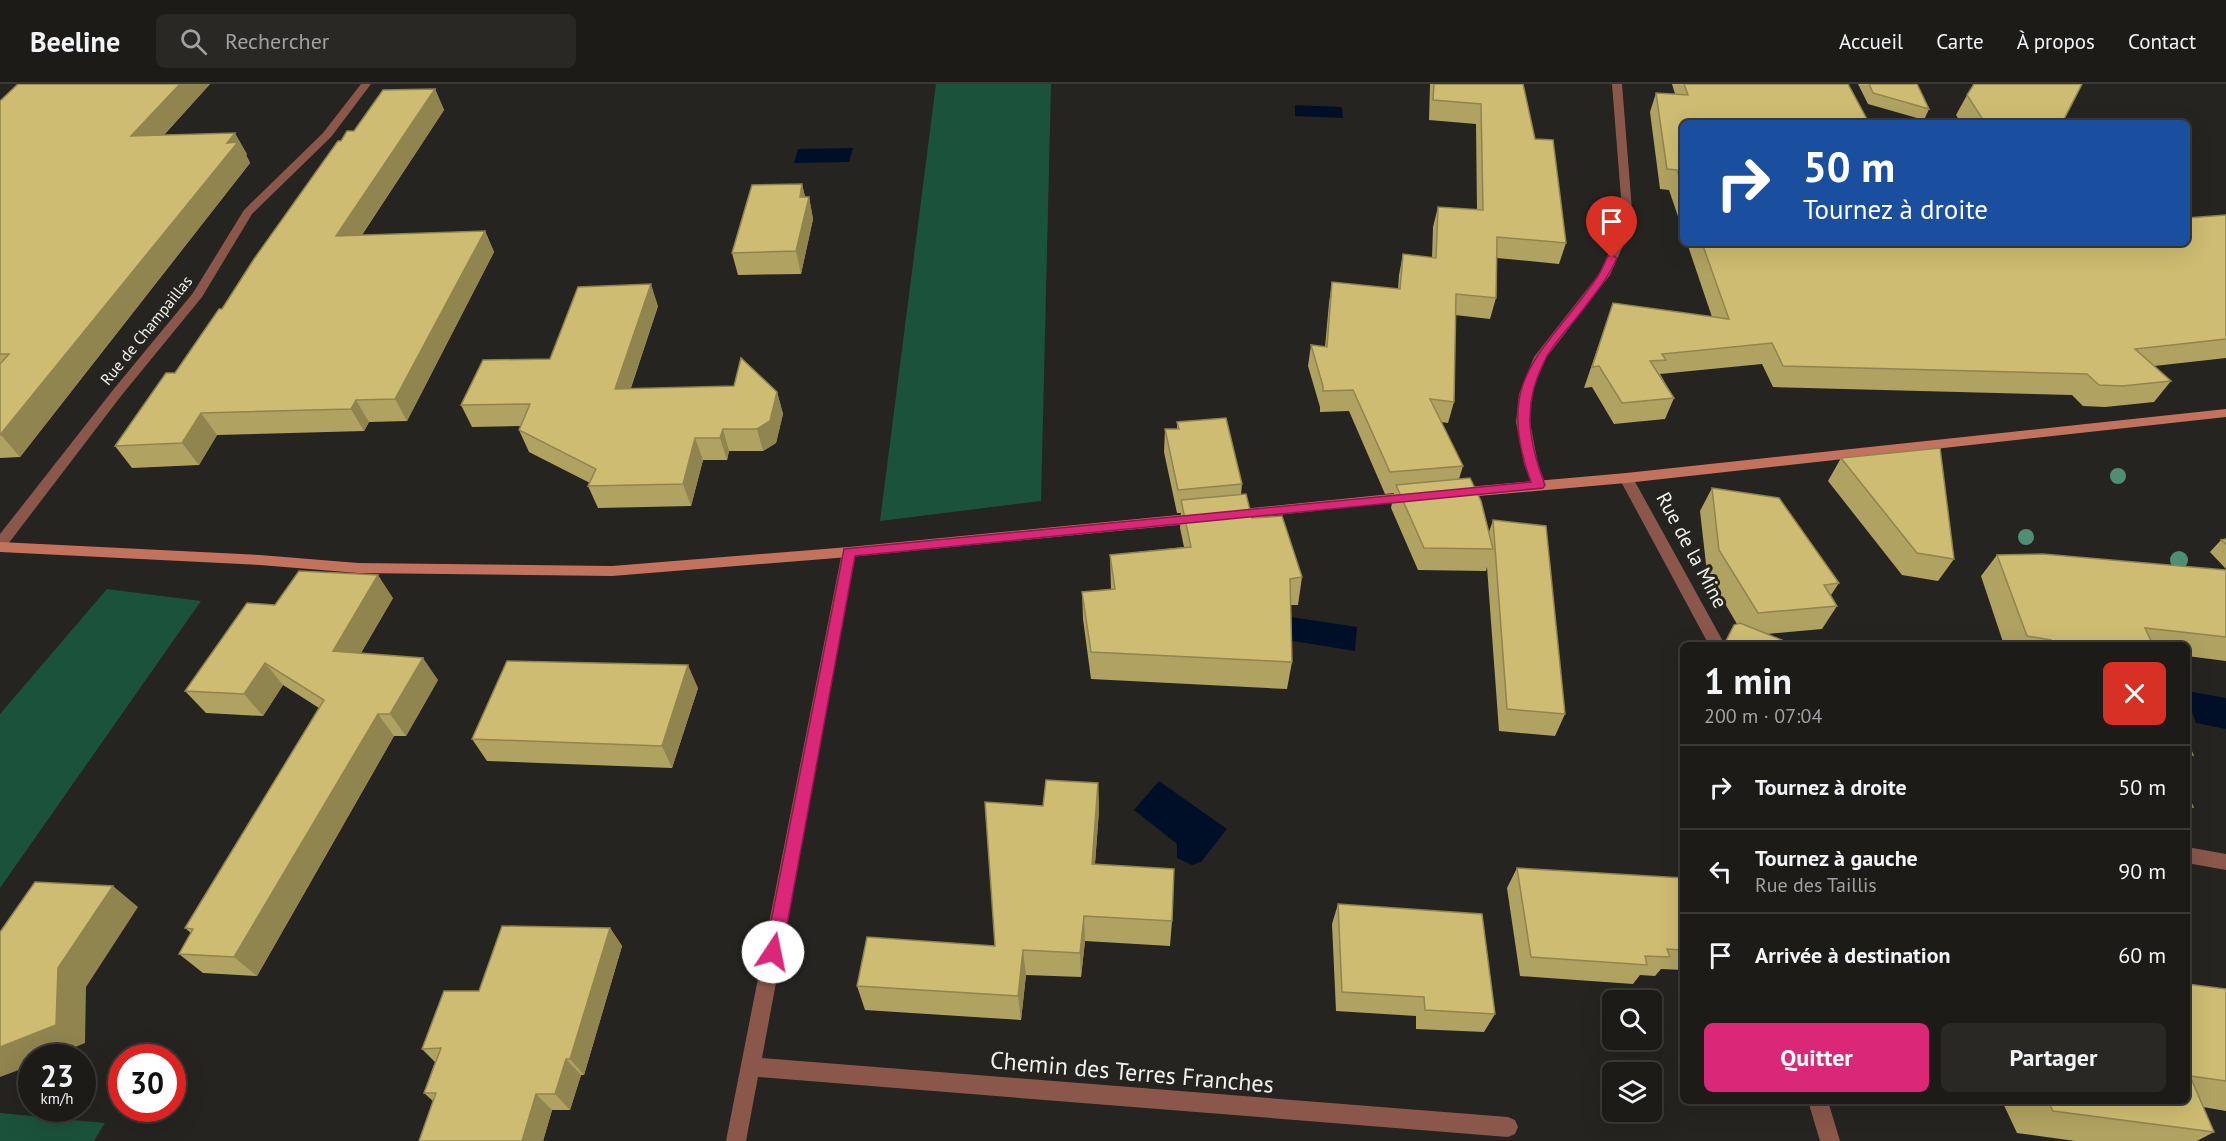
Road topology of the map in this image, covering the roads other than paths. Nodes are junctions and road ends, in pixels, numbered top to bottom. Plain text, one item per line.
1 (366, 84) edge
2 (1617, 84) edge
3 (2226, 413) edge
4 (1626, 478) junction
5 (1539, 485) junction
6 (1444, 494) edge
7 (1420, 497) edge
8 (0, 546) edge
9 (849, 552) junction
10 (1715, 642) edge
11 (2190, 856) edge
12 (2226, 862) edge
13 (751, 1067) junction
14 (1819, 1104) edge
15 (1508, 1127) dead end
16 (735, 1141) edge
17 (1830, 1141) edge

1 - 8 street, Rue de Champaillas
2 - 5 street
3 - 4 main road
4 - 5 main road
4 - 10 street, Rue de la Mine
5 - 6 main road
7 - 9 main road
8 - 9 main road
9 - 13 street
11 - 12 street
13 - 15 street, Chemin des Terres Franches
13 - 16 street
14 - 17 street

